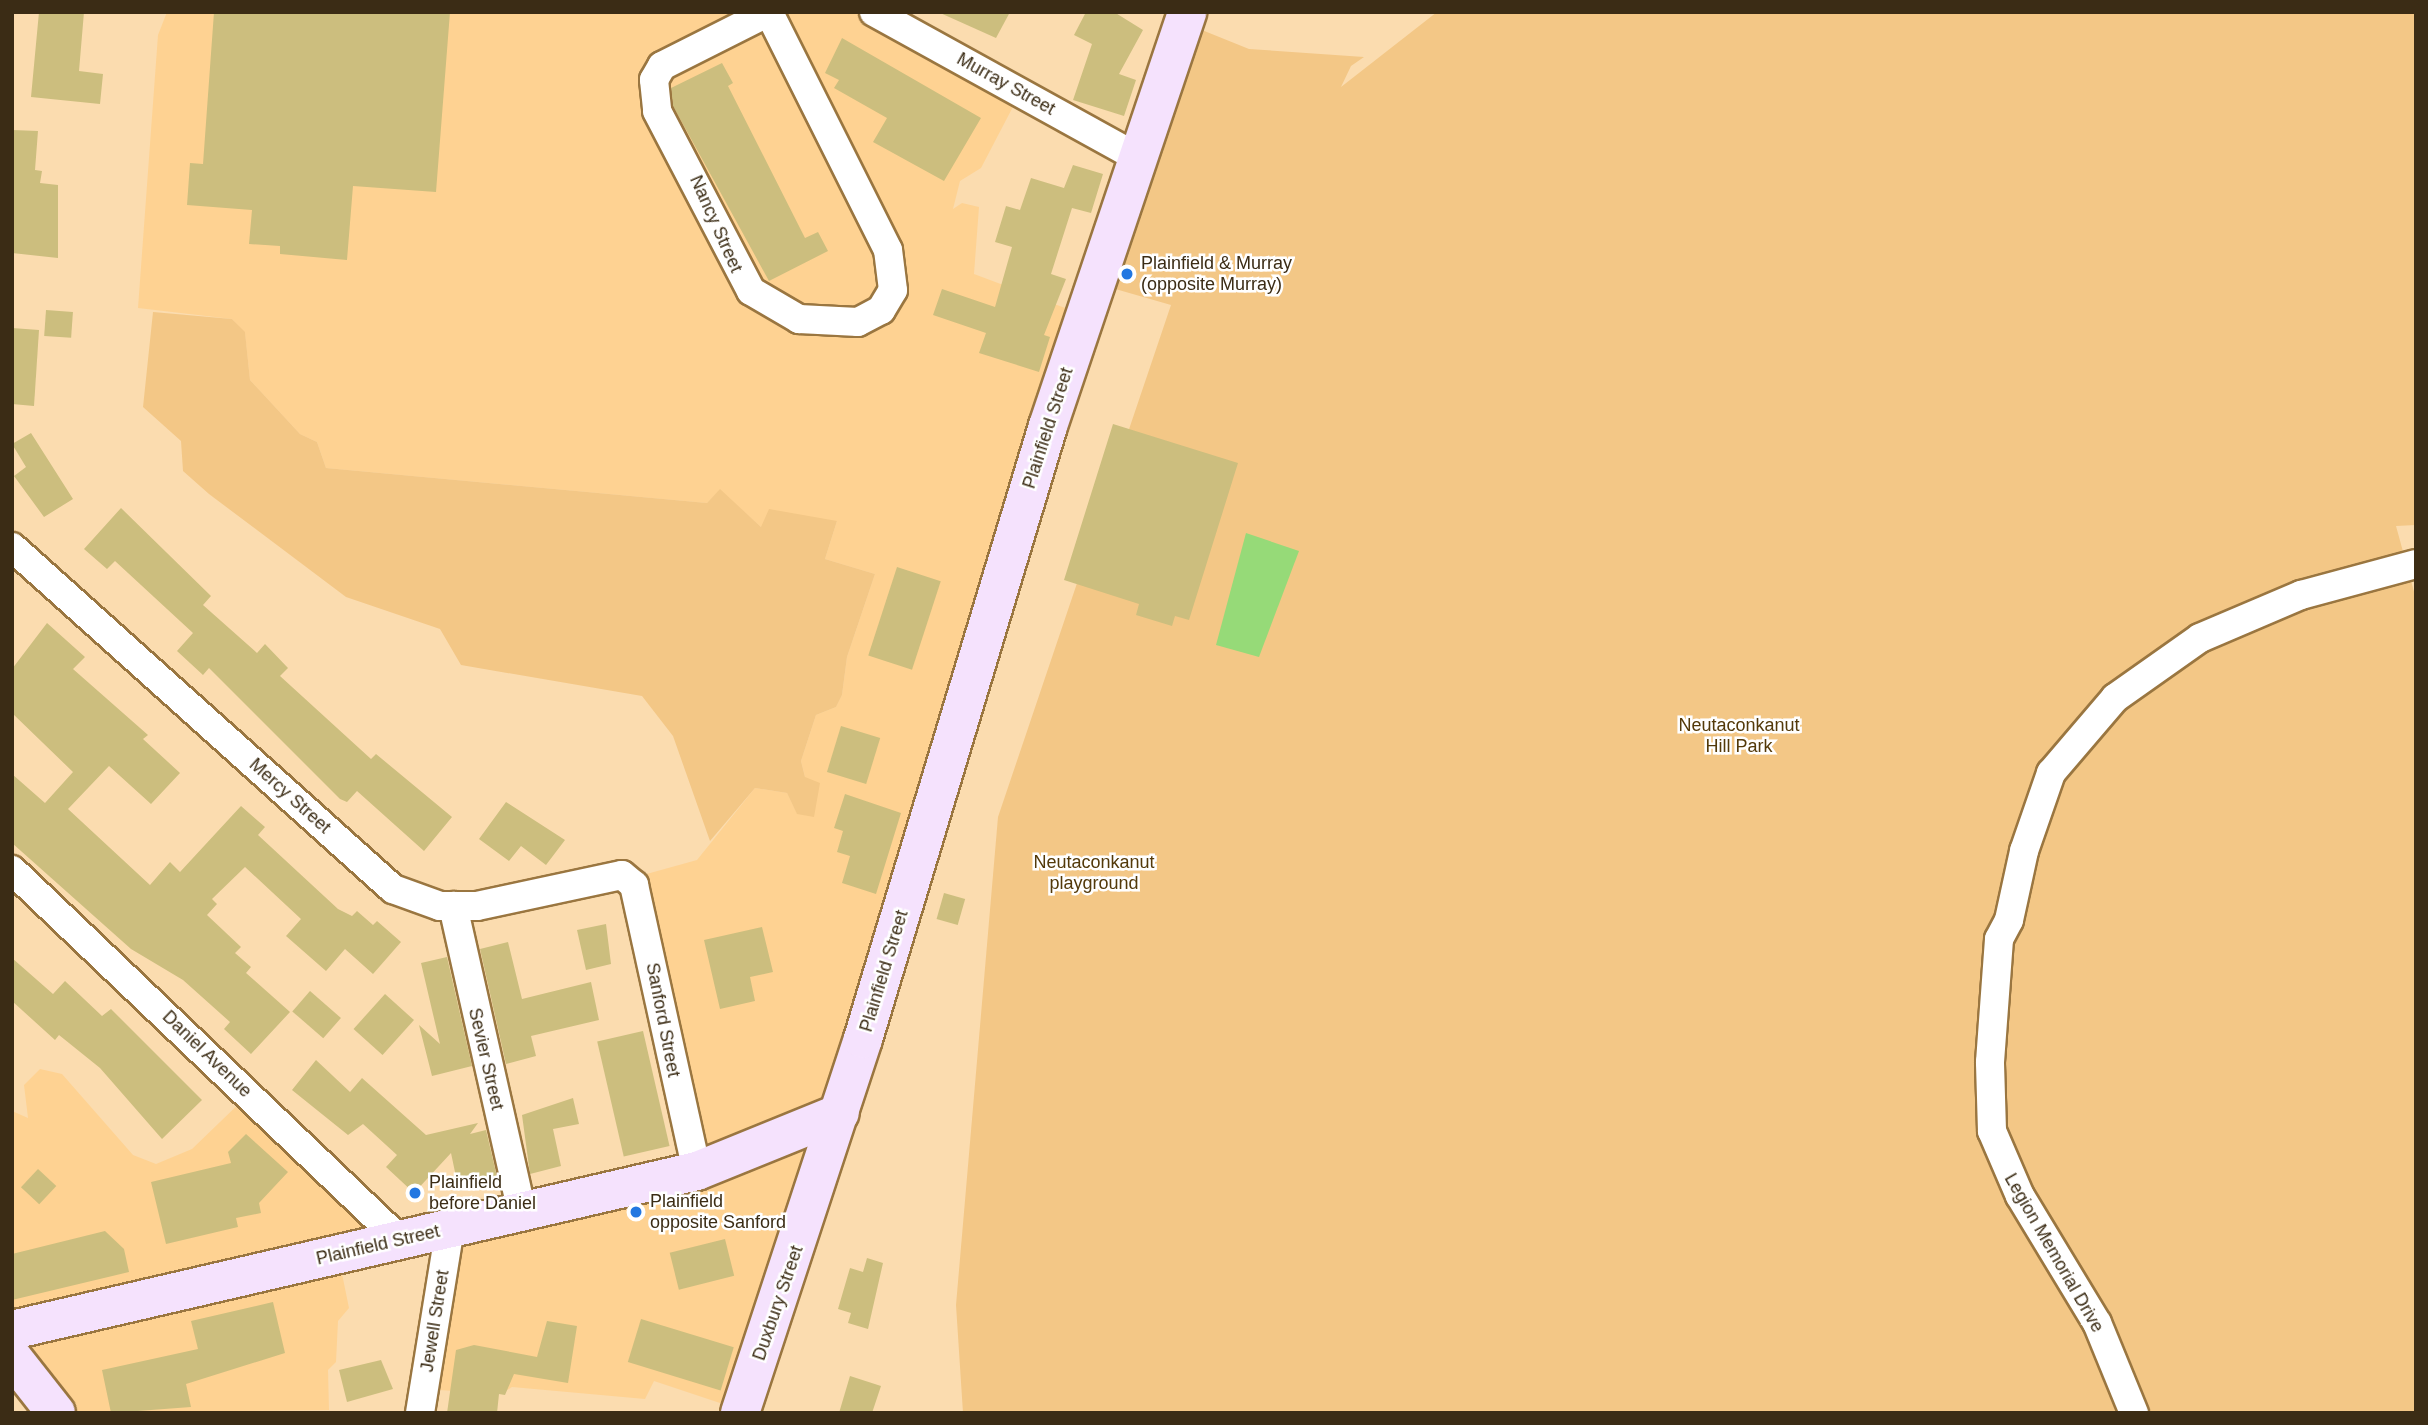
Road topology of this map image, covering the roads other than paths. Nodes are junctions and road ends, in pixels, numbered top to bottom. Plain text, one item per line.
1 (769, 12) edge
2 (874, 12) edge
3 (1187, 12) edge
4 (1137, 157) junction
5 (12, 547) edge
6 (2416, 564) edge
7 (12, 870) edge
8 (622, 876) joint
9 (453, 906) junction
10 (840, 1113) junction
11 (697, 1171) junction
12 (522, 1212) junction
13 (450, 1228) junction
14 (400, 1240) junction
15 (12, 1330) edge
16 (17, 1375) edge
17 (56, 1413) edge
18 (420, 1413) edge
19 (740, 1413) edge
20 (2134, 1413) edge

1 - 1 street, Nancy Street
2 - 4 street, Murray Street
3 - 4 main road, Plainfield Street
4 - 10 main road, Plainfield Street
5 - 9 street, Mercy Street
6 - 20 street, Legion Memorial Drive
7 - 14 street, Daniel Avenue
8 - 9 street, Mercy Street
8 - 11 street, Sanford Street
9 - 12 street, Sevier Street
10 - 11 main road, Plainfield Street
10 - 19 main road, Duxbury Street
11 - 12 main road, Plainfield Street
12 - 13 main road, Plainfield Street
13 - 14 main road, Plainfield Street
13 - 18 street, Jewell Street
14 - 15 main road, Plainfield Street
16 - 17 main road

